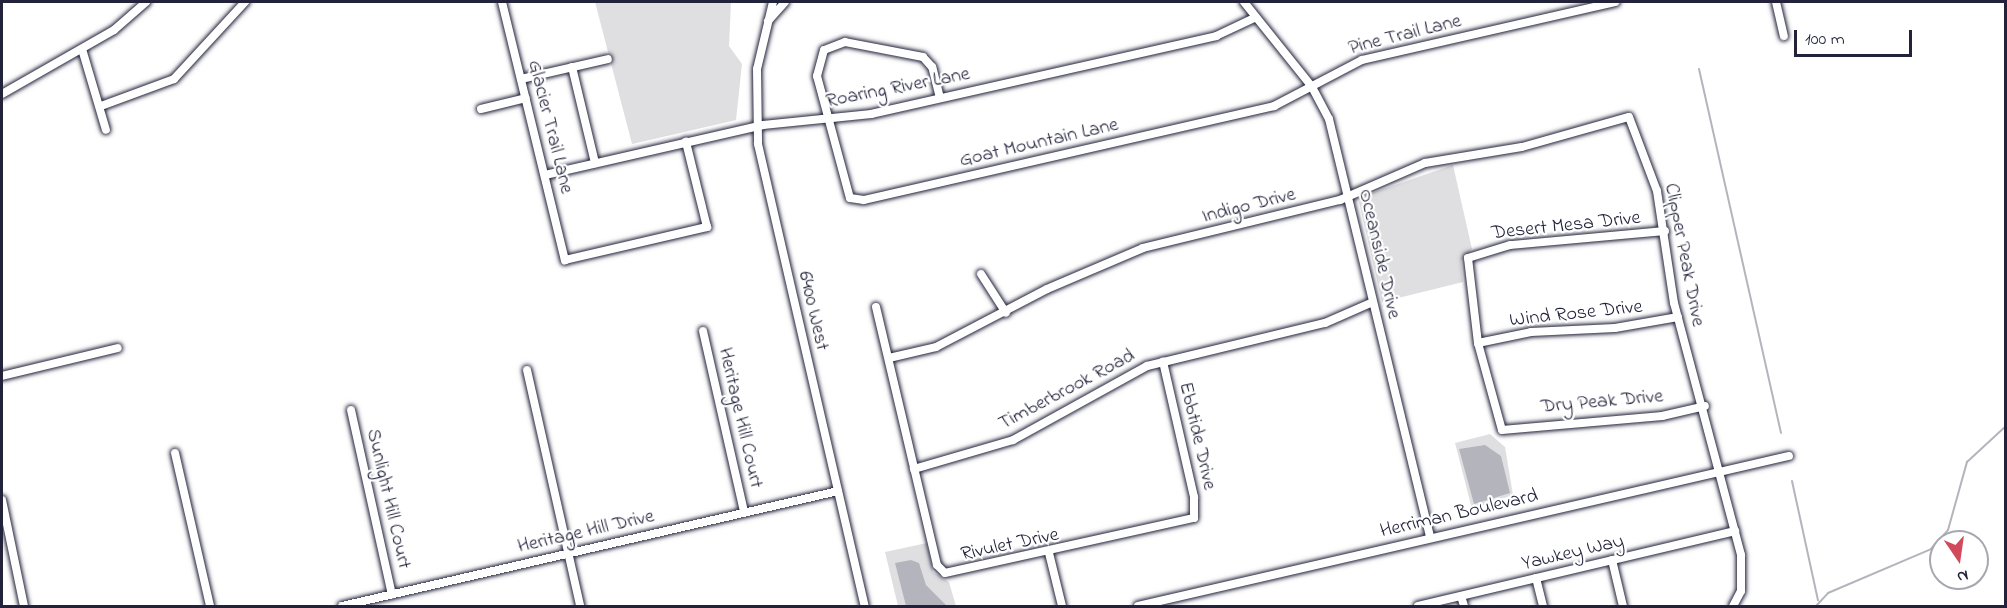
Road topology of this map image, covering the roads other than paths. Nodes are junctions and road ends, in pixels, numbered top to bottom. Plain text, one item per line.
1 (146, 2) edge
2 (245, 2) edge
3 (502, 2) edge
4 (773, 2) edge
5 (784, 2) edge
6 (1244, 2) edge
7 (1615, 2) edge
8 (1776, 2) edge
9 (1254, 18) junction
10 (768, 21) junction
11 (1784, 36) dead end
12 (82, 49) junction
13 (608, 58) dead end
14 (572, 67) junction
15 (521, 79) junction
16 (1312, 87) junction
17 (2, 94) edge
18 (526, 98) junction
19 (940, 98) junction
20 (101, 106) junction
21 (481, 108) dead end
22 (1629, 117) joint
23 (829, 119) junction
24 (756, 126) junction
25 (106, 130) dead end
26 (686, 142) junction
27 (595, 163) junction
28 (544, 175) junction
29 (1348, 196) junction
30 (1665, 231) junction
31 (981, 274) dead end
32 (1373, 302) junction
33 (876, 307) dead end
34 (1006, 313) junction
35 (1678, 317) junction
36 (703, 331) dead end
37 (1478, 343) junction
38 (118, 348) dead end
39 (888, 358) junction
40 (1162, 362) junction
41 (527, 370) dead end
42 (2, 376) edge
43 (1705, 406) junction
44 (351, 410) dead end
45 (1502, 430) joint
46 (175, 453) dead end
47 (1789, 456) dead end
48 (914, 469) junction
49 (1720, 471) junction
50 (838, 491) junction
51 (2, 500) edge
52 (744, 512) junction
53 (1194, 518) joint
54 (1735, 531) junction
55 (1430, 538) junction
56 (1049, 553) junction
57 (569, 554) junction
58 (1612, 560) junction
59 (1536, 578) junction
60 (392, 595) junction
61 (1461, 596) junction
62 (24, 606) edge
63 (210, 606) edge
64 (342, 606) edge
65 (580, 606) edge
66 (865, 606) edge
67 (1062, 606) edge
68 (1138, 606) edge
69 (1418, 606) edge
70 (1464, 606) edge
71 (1543, 606) edge
72 (1623, 606) edge
73 (1733, 606) edge

1 - 12 street
2 - 20 street
3 - 15 street, Glacier Trail Lane
4 - 10 street, 6400 West
5 - 10 street, 6400 West
6 - 9 street, Oceanside Drive
7 - 16 street, Pine Trail Lane
8 - 11 street
9 - 16 street, Oceanside Drive
9 - 19 street, Roaring River Lane
10 - 24 street, 6400 West
12 - 17 street
12 - 20 street
13 - 14 street
14 - 15 street
14 - 27 street
15 - 18 street, Glacier Trail Lane
16 - 23 street, Goat Mountain Lane
16 - 29 street, Oceanside Drive
18 - 21 street
18 - 28 street, Glacier Trail Lane
19 - 23 street, Roaring River Lane
19 - 23 street, Goat Mountain Lane
20 - 25 street
22 - 29 street, Indigo Drive
22 - 30 street, Clipper Peak Drive
23 - 24 street, Roaring River Lane
24 - 26 street, Roaring River Lane
24 - 50 street, 6400 West
26 - 27 street, Roaring River Lane
26 - 28 street, Glacier Trail Lane
27 - 28 street, Roaring River Lane
29 - 32 street, Oceanside Drive
29 - 34 street, Indigo Drive
30 - 35 street, Clipper Peak Drive
30 - 37 street, Desert Mesa Drive
31 - 34 street
32 - 40 street, Timberbrook Road
32 - 55 street, Oceanside Drive
33 - 39 street, Rivulet Drive
34 - 39 street, Indigo Drive
35 - 37 street, Wind Rose Drive
35 - 43 street, Clipper Peak Drive
36 - 52 street, Heritage Hill Court
37 - 45 street, Desert Mesa Drive
38 - 42 street
39 - 48 street, Rivulet Drive
40 - 48 street, Timberbrook Road
40 - 53 street, Ebbtide Drive
41 - 57 street
43 - 45 street, Dry Peak Drive
43 - 49 street, Clipper Peak Drive
44 - 60 street, Sunlight Hill Court
46 - 63 street
47 - 49 street, Herriman Boulevard
48 - 56 street, Rivulet Drive
49 - 54 street, Clipper Peak Drive
49 - 55 street, Herriman Boulevard
50 - 52 street, Heritage Hill Drive
50 - 66 street, 6400 West
51 - 62 street
52 - 57 street, Heritage Hill Drive
53 - 56 street, Rivulet Drive
54 - 58 street, Yawkey Way
54 - 73 street, Clipper Peak Drive
55 - 68 street, Herriman Boulevard
56 - 67 street
57 - 60 street, Heritage Hill Drive
57 - 65 street
58 - 59 street, Yawkey Way
58 - 72 street
59 - 61 street, Yawkey Way
59 - 71 street
60 - 64 street, Heritage Hill Drive
61 - 69 street, Yawkey Way
61 - 70 street

